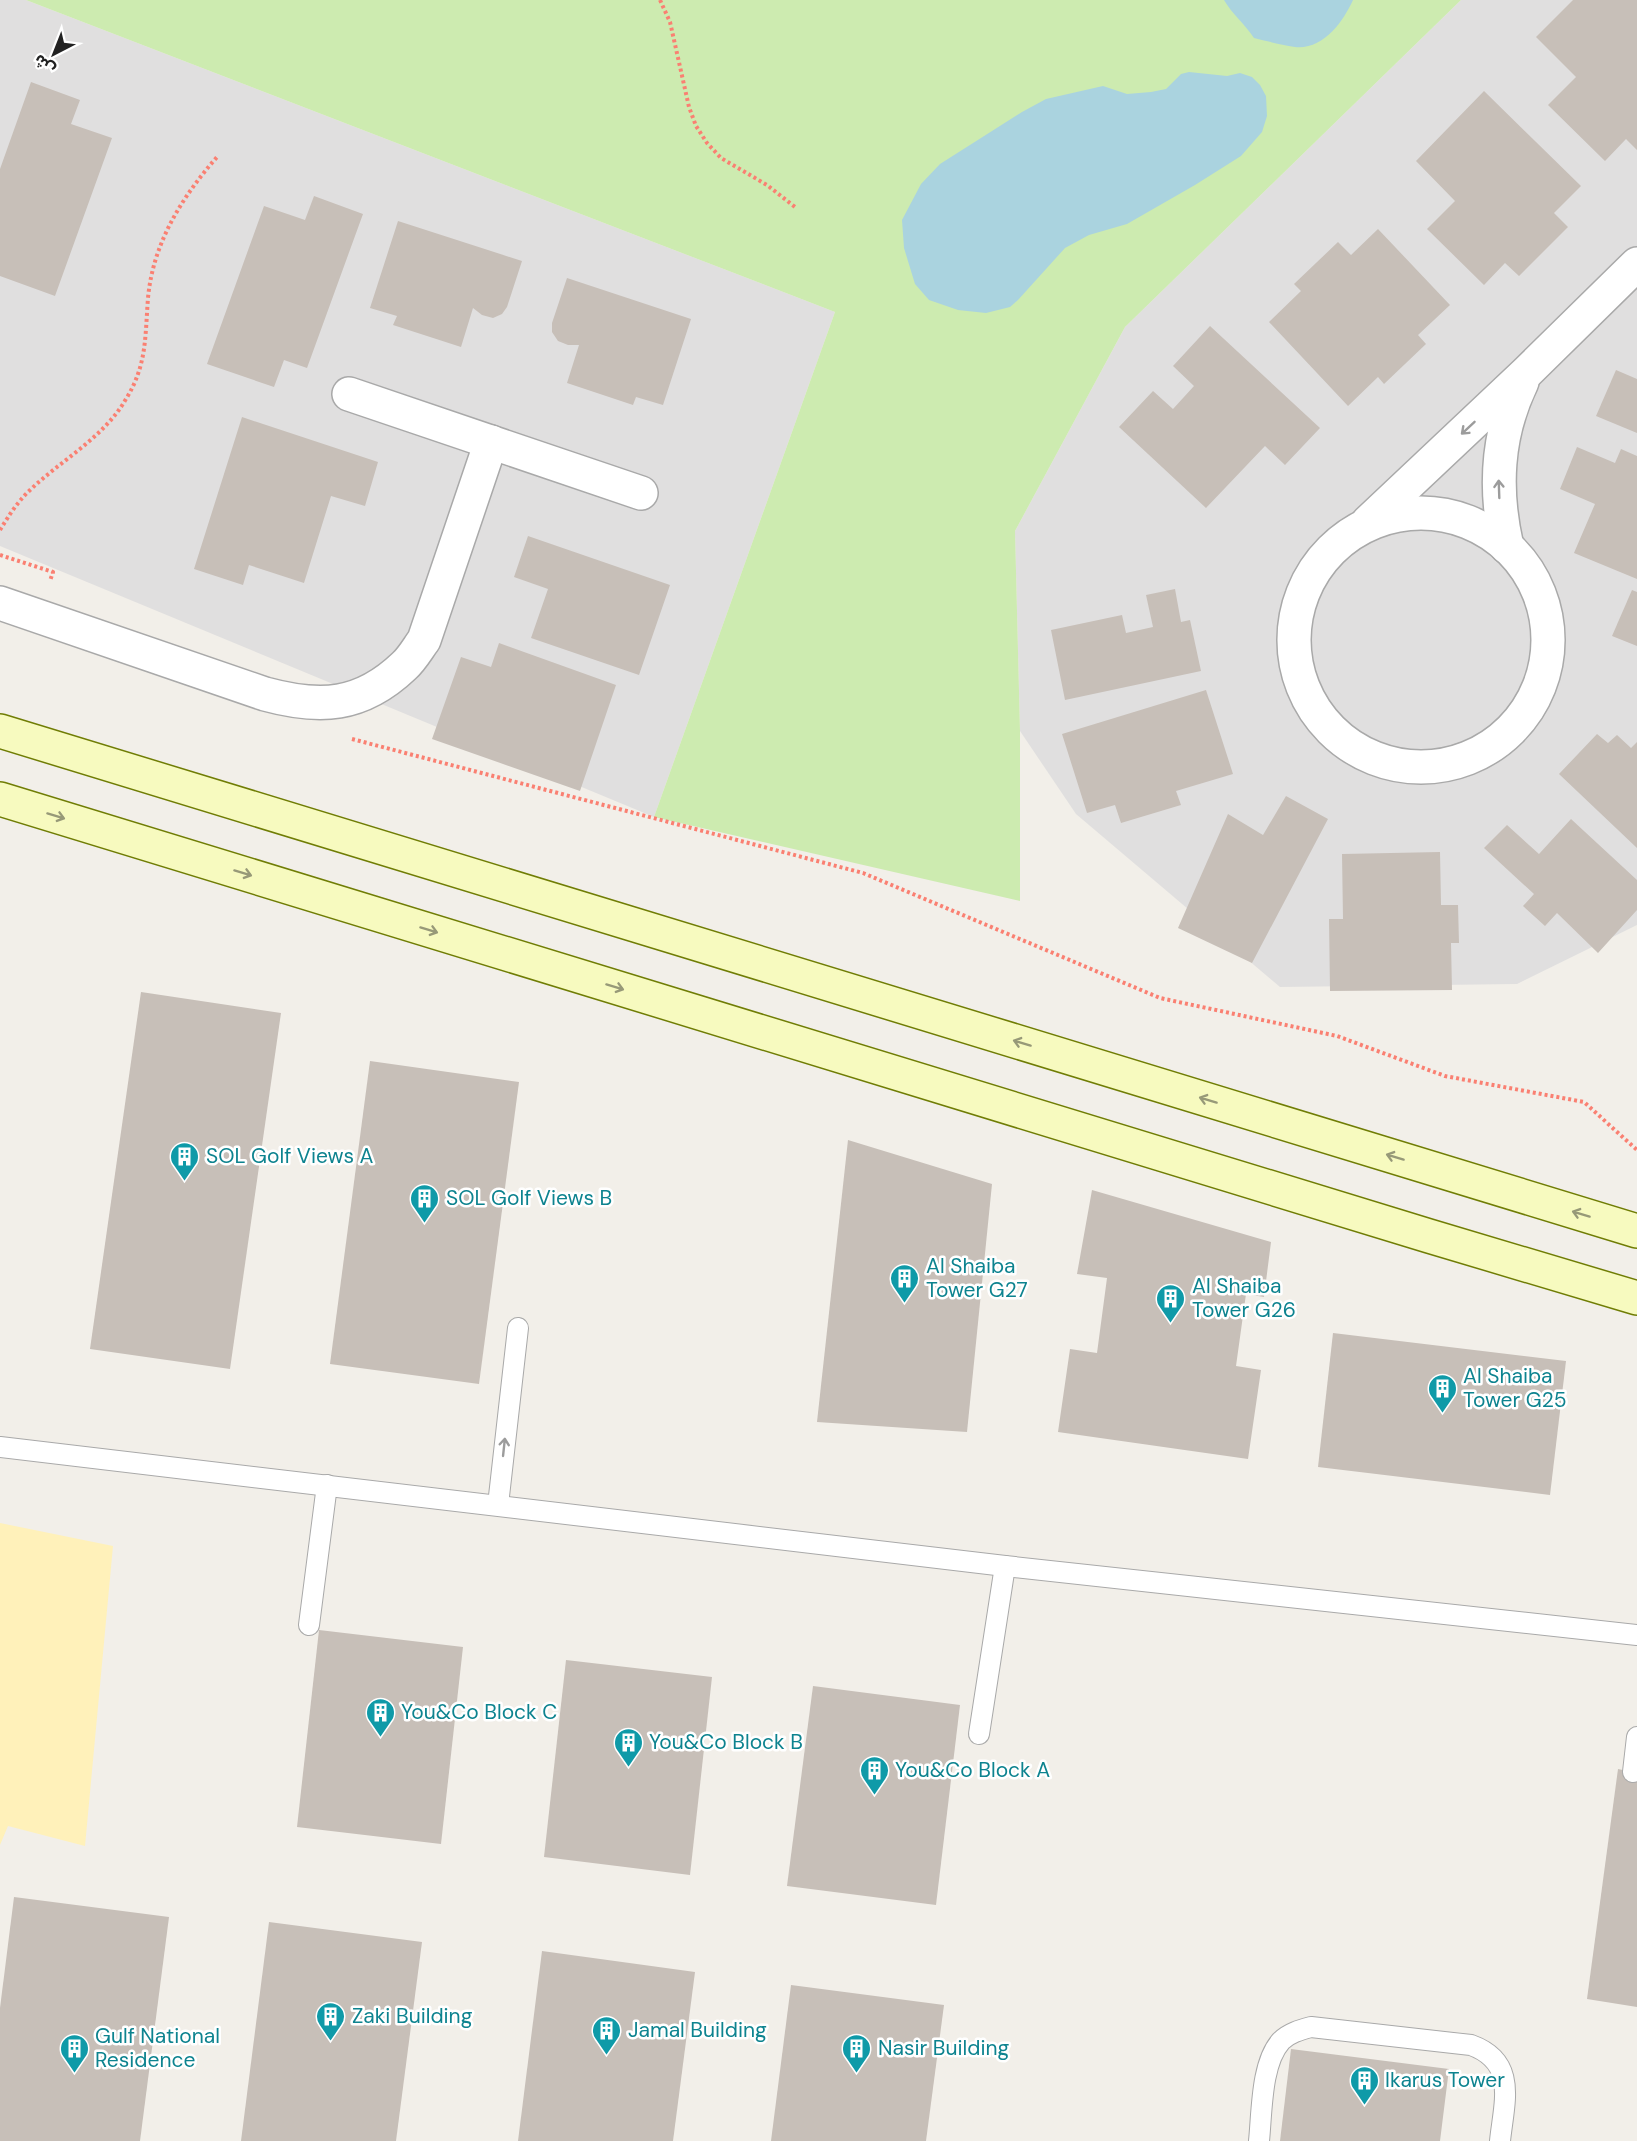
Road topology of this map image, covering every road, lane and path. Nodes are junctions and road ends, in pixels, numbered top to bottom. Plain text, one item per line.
1 (660, 0) edge
2 (217, 157) dead end
3 (795, 207) dead end
4 (1637, 264) edge
5 (1526, 373) junction
6 (349, 394) dead end
7 (490, 442) junction
8 (641, 493) dead end
9 (1364, 526) junction
10 (0, 530) edge
11 (1507, 547) junction
12 (0, 603) edge
13 (0, 731) edge
14 (345, 737) dead end
15 (0, 799) edge
16 (1637, 1150) edge
17 (1637, 1231) edge
18 (1637, 1298) edge
19 (518, 1328) dead end
20 (0, 1447) edge
21 (327, 1485) junction
22 (498, 1505) junction
23 (1005, 1566) junction
24 (309, 1625) dead end
25 (1637, 1635) edge
26 (979, 1734) dead end
27 (1637, 1737) edge
28 (1633, 1772) dead end
29 (1259, 2141) edge
30 (1500, 2141) edge

1 - 3 path
2 - 10 path
4 - 5 street
5 -> 9 street
11 -> 5 street
6 - 7 street
7 - 8 street
7 - 12 street
9 - 11 street
9 - 11 street
17 -> 13 street
14 - 16 path
15 -> 18 street
22 -> 19 lane
20 - 21 lane
21 - 22 lane
21 - 24 lane
22 - 23 lane
23 - 25 lane
23 - 26 lane
27 - 28 lane
29 - 30 lane

